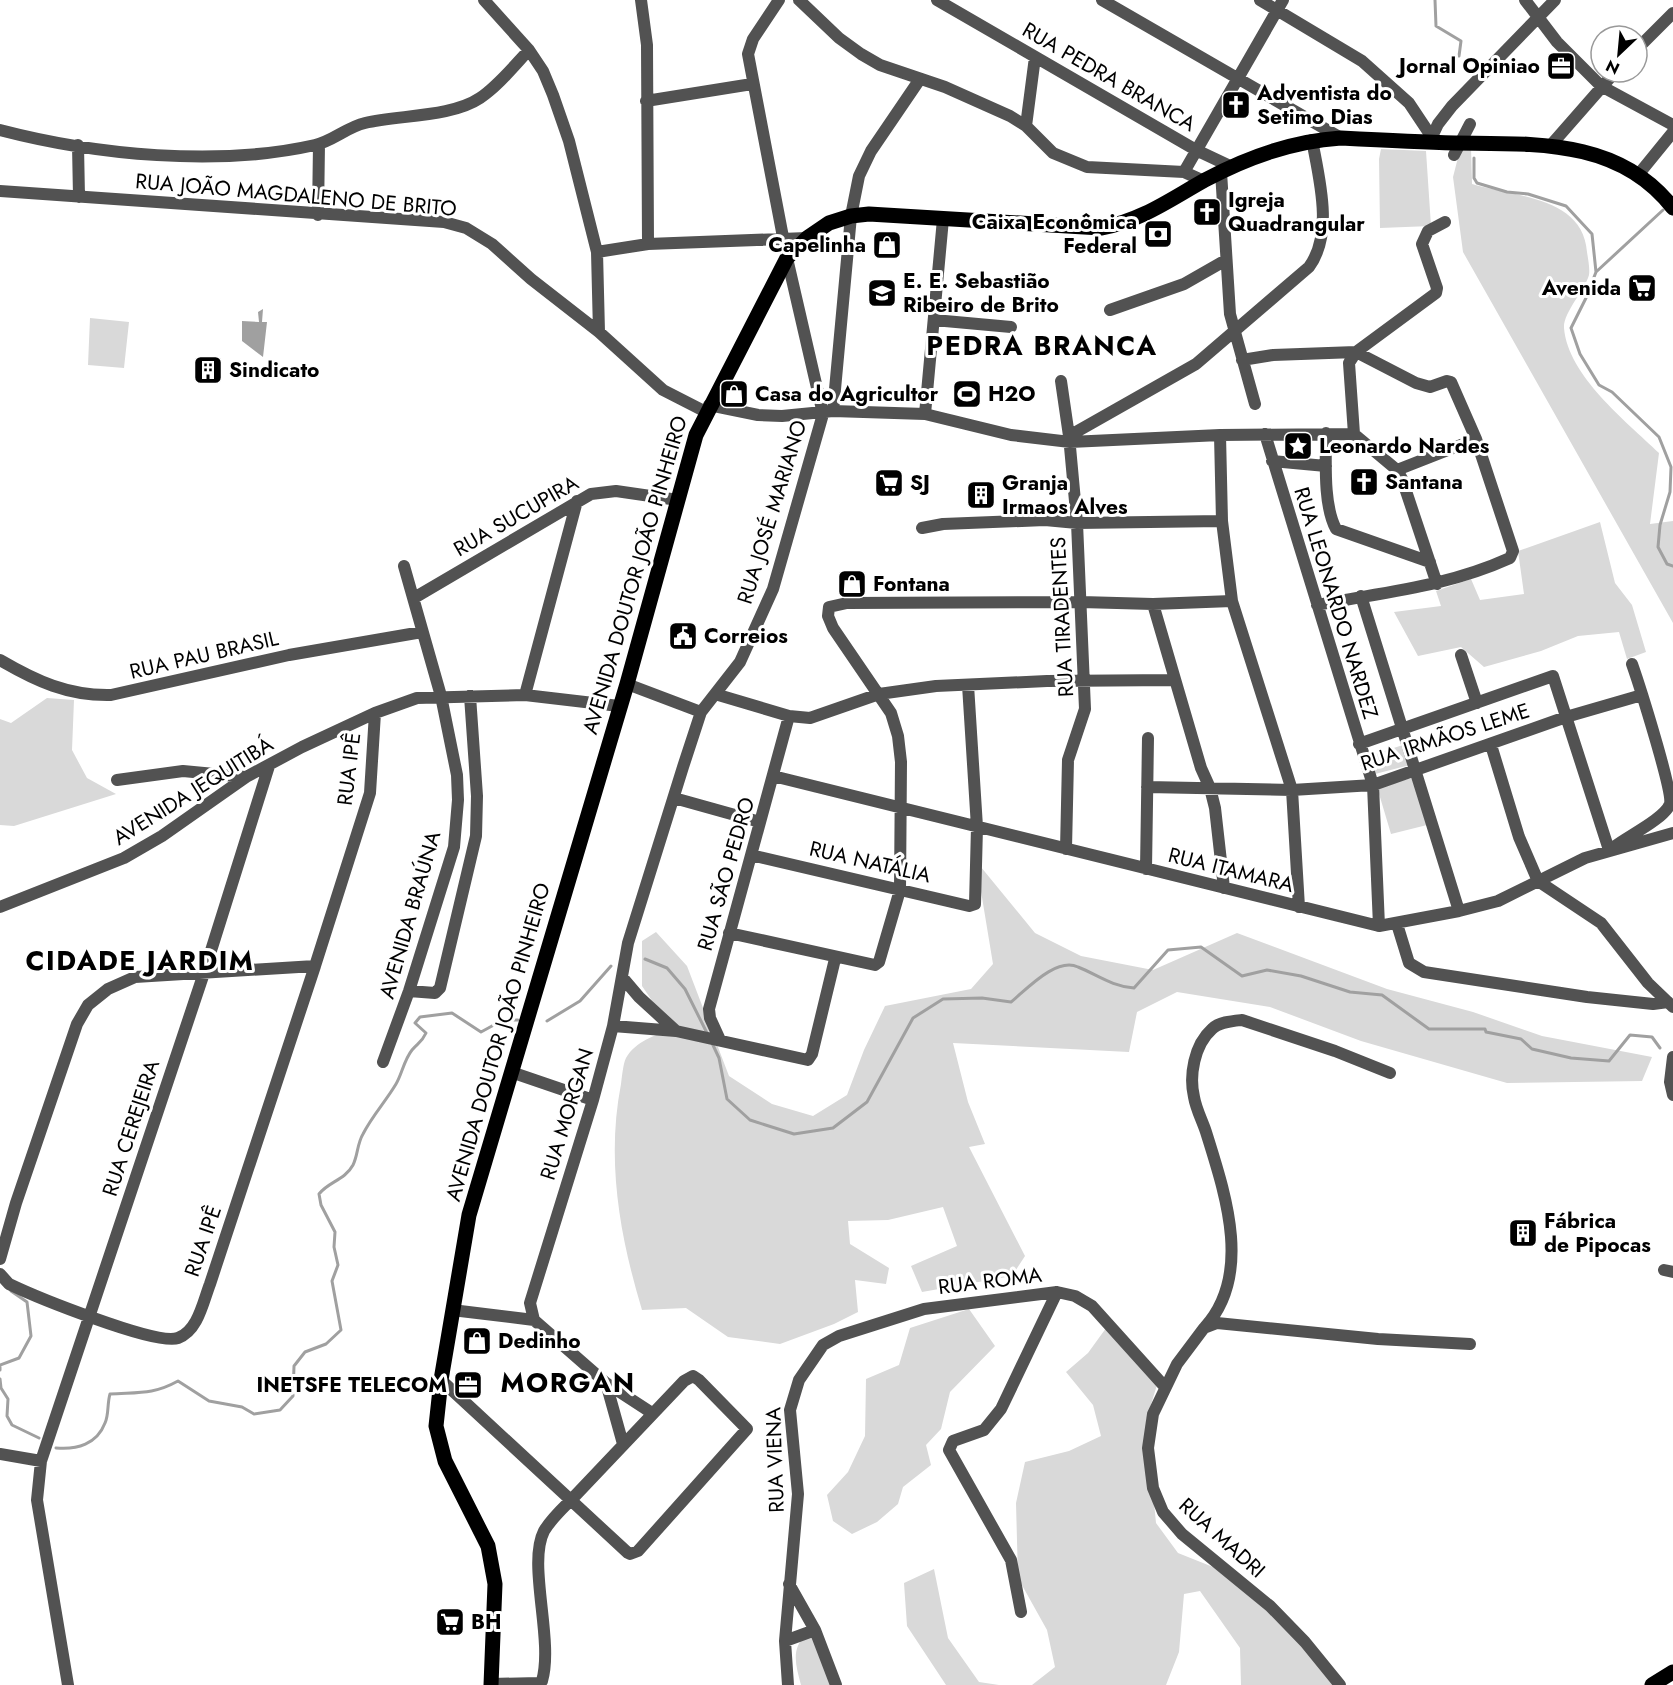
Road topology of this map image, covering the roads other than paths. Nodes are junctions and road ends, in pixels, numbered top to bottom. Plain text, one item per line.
1 (484, 0) edge
2 (641, 0) edge
3 (779, 0) edge
4 (799, 0) edge
5 (937, 0) edge
6 (1102, 0) edge
7 (1260, 0) edge
8 (1525, 0) edge
9 (1555, 0) edge
10 (1280, 5) edge
11 (1673, 13) edge
12 (1538, 20) junction
13 (1649, 37) edge
14 (529, 50) junction
15 (1035, 57) junction
16 (1238, 78) junction
17 (920, 79) junction
18 (752, 84) junction
19 (1601, 86) junction
20 (646, 101) junction
21 (1470, 124) dead end
22 (1673, 125) edge
23 (1026, 126) junction
24 (0, 130) edge
25 (1673, 132) edge
26 (1341, 138) junction
27 (1430, 139) junction
28 (1312, 140) junction
29 (319, 144) junction
30 (78, 145) junction
31 (1551, 145) junction
32 (1196, 150) junction
33 (1454, 155) dead end
34 (1227, 170) junction
35 (1184, 172) junction
36 (1638, 176) junction
37 (1204, 181) junction
38 (0, 191) edge
39 (79, 197) junction
40 (1673, 208) edge
41 (318, 214) junction
42 (850, 216) junction
43 (943, 219) junction
44 (1445, 222) dead end
45 (807, 238) junction
46 (784, 239) junction
47 (648, 244) junction
48 (597, 252) junction
49 (786, 258) junction
50 (1226, 260) junction
51 (1110, 310) dead end
52 (934, 320) junction
53 (1011, 327) dead end
54 (599, 332) junction
55 (1234, 332) junction
56 (1356, 352) junction
57 (1242, 360) junction
58 (1060, 381) dead end
59 (834, 391) junction
60 (818, 392) junction
61 (1255, 404) dead end
62 (707, 408) junction
63 (828, 412) junction
64 (925, 414) junction
65 (1326, 433) junction
66 (1266, 434) junction
67 (1353, 434) junction
68 (1220, 435) junction
69 (1070, 439) junction
70 (1476, 439) junction
71 (1272, 461) junction
72 (1326, 466) junction
73 (1397, 470) junction
74 (678, 500) junction
75 (577, 501) junction
76 (1222, 521) junction
77 (1077, 523) junction
78 (922, 528) dead end
79 (1430, 561) junction
80 (404, 566) dead end
81 (1437, 584) junction
82 (1361, 596) junction
83 (414, 598) junction
84 (1232, 601) junction
85 (1081, 602) junction
86 (1153, 604) junction
87 (1317, 605) junction
88 (422, 632) junction
89 (1461, 656) dead end
90 (0, 660) edge
91 (1632, 664) dead end
92 (1084, 681) junction
93 (1175, 681) junction
94 (627, 684) junction
95 (968, 685) junction
96 (715, 694) junction
97 (879, 694) junction
98 (525, 695) junction
99 (1642, 695) junction
100 (441, 696) junction
101 (470, 696) junction
102 (1477, 703) junction
103 (619, 706) junction
104 (701, 712) junction
105 (375, 713) junction
106 (789, 716) junction
107 (1566, 717) junction
108 (1402, 729) junction
109 (1148, 738) dead end
110 (1359, 744) junction
111 (1491, 745) junction
112 (268, 766) junction
113 (1415, 771) junction
114 (773, 776) junction
115 (246, 777) junction
116 (117, 780) dead end
117 (1373, 785) junction
118 (1147, 787) junction
119 (1210, 788) junction
120 (1292, 790) junction
121 (674, 798) junction
122 (902, 807) junction
123 (760, 822) junction
124 (977, 827) junction
125 (1673, 833) edge
126 (454, 847) junction
127 (1066, 849) junction
128 (1610, 850) junction
129 (471, 852) junction
130 (751, 855) junction
131 (1146, 869) junction
132 (1538, 881) junction
133 (1224, 888) junction
134 (900, 890) junction
135 (0, 907) edge
136 (1299, 907) junction
137 (1459, 912) junction
138 (636, 918) joint
139 (1397, 924) junction
140 (1379, 926) junction
141 (729, 933) junction
142 (835, 958) junction
143 (315, 966) junction
144 (204, 973) junction
145 (622, 977) junction
146 (409, 991) junction
147 (1670, 1005) edge
148 (613, 1026) junction
149 (676, 1031) junction
150 (720, 1040) junction
151 (1673, 1057) edge
152 (382, 1062) dead end
153 (511, 1072) junction
154 (1389, 1073) dead end
155 (1673, 1095) edge
156 (593, 1100) junction
157 (0, 1259) edge
158 (0, 1277) edge
159 (1057, 1292) junction
160 (453, 1310) junction
161 (88, 1317) junction
162 (534, 1320) junction
163 (1204, 1328) junction
164 (1470, 1344) dead end
165 (823, 1345) joint
166 (441, 1380) junction
167 (606, 1383) junction
168 (1165, 1387) junction
169 (652, 1413) junction
170 (623, 1444) junction
171 (0, 1454) edge
172 (41, 1461) junction
173 (572, 1499) junction
174 (789, 1583) junction
175 (1021, 1612) dead end
176 (814, 1630) junction
177 (785, 1641) junction
178 (1673, 1672) edge
179 (68, 1685) edge
180 (491, 1685) edge
181 (788, 1685) edge
182 (836, 1685) edge
183 (1340, 1685) edge
184 (1652, 1685) edge

1 - 14 street
2 - 20 street
3 - 18 street, RUA JOSÉ MARIANO
4 - 17 street
5 - 15 street, RUA PEDRA BRANCA
6 - 16 street
7 - 10 street
8 - 12 street
9 - 12 street
10 - 16 street
10 - 27 street
11 - 13 street
12 - 19 street
12 - 27 street
14 - 29 street
14 - 48 street
15 - 23 street
15 - 32 street, RUA PEDRA BRANCA
16 - 26 street
16 - 32 street
17 - 23 street
17 - 42 street
18 - 20 street
18 - 46 street, RUA JOSÉ MARIANO
19 - 22 street
19 - 31 street
20 - 47 street
21 - 33 street
23 - 35 street
24 - 30 street
25 - 36 street
26 - 27 main road, AVENIDA DOUTOR JOÃO PINHEIRO
26 - 28 main road, AVENIDA DOUTOR JOÃO PINHEIRO
27 - 31 main road, AVENIDA DOUTOR JOÃO PINHEIRO
28 - 34 main road, AVENIDA DOUTOR JOÃO PINHEIRO
28 - 55 street
29 - 30 street
29 - 41 street
30 - 39 street
31 - 36 main road, AVENIDA DOUTOR JOÃO PINHEIRO
32 - 34 street, RUA PEDRA BRANCA
32 - 35 street
34 - 37 main road, AVENIDA DOUTOR JOÃO PINHEIRO
34 - 50 street
35 - 37 street
36 - 40 main road, AVENIDA DOUTOR JOÃO PINHEIRO
37 - 43 main road, AVENIDA DOUTOR JOÃO PINHEIRO
38 - 39 street, RUA JOÃO MAGDALENO DE BRITO
39 - 41 street, RUA JOÃO MAGDALENO DE BRITO
41 - 54 street, RUA JOÃO MAGDALENO DE BRITO
42 - 43 main road, AVENIDA DOUTOR JOÃO PINHEIRO
42 - 45 main road, AVENIDA DOUTOR JOÃO PINHEIRO
42 - 59 street
43 - 52 street
44 - 56 street
45 - 46 street
45 - 49 main road, AVENIDA DOUTOR JOÃO PINHEIRO
46 - 47 street
46 - 49 street, RUA JOSÉ MARIANO
47 - 48 street
48 - 54 street
49 - 60 street, RUA JOSÉ MARIANO
49 - 62 main road, AVENIDA DOUTOR JOÃO PINHEIRO
50 - 51 street
50 - 55 street
52 - 53 street
52 - 64 street
54 - 62 street, RUA JOÃO MAGDALENO DE BRITO
55 - 57 street
55 - 69 street
56 - 57 street
56 - 67 street
56 - 70 street
57 - 61 street
58 - 69 street, RUA TIRADENTES
59 - 60 street
59 - 63 street
60 - 63 street, RUA JOSÉ MARIANO
62 - 63 street, RUA JOÃO MAGDALENO DE BRITO
62 - 74 main road, AVENIDA DOUTOR JOÃO PINHEIRO
63 - 64 street, RUA JOÃO MAGDALENO DE BRITO
63 - 96 street, RUA JOSÉ MARIANO
64 - 69 street, RUA JOÃO MAGDALENO DE BRITO
65 - 66 street, RUA JOÃO MAGDALENO DE BRITO
65 - 67 street, RUA JOÃO MAGDALENO DE BRITO
65 - 72 street
66 - 68 street, RUA JOÃO MAGDALENO DE BRITO
66 - 71 street, RUA LEONARDO NARDEZ
67 - 73 street
68 - 69 street, RUA JOÃO MAGDALENO DE BRITO
68 - 76 street
69 - 77 street, RUA TIRADENTES
70 - 73 street
70 - 81 street
71 - 72 street
71 - 87 street, RUA LEONARDO NARDEZ
72 - 79 street
73 - 79 street
74 - 75 street, RUA SUCUPIRA
74 - 94 main road, AVENIDA DOUTOR JOÃO PINHEIRO
75 - 83 street, RUA SUCUPIRA
75 - 98 street
76 - 77 street
76 - 84 street
77 - 78 street
77 - 85 street, RUA TIRADENTES
79 - 81 street
80 - 83 street, AVENIDA BRAÚNA
81 - 82 street
82 - 87 street
82 - 108 street
83 - 88 street, AVENIDA BRAÚNA
84 - 86 street
84 - 120 street
85 - 86 street
85 - 92 street, RUA TIRADENTES
85 - 97 street
86 - 93 street
87 - 110 street, RUA LEONARDO NARDEZ
88 - 90 street, RUA PAU BRASIL
88 - 100 street, AVENIDA BRAÚNA
89 - 102 street
91 - 99 street
92 - 93 street
92 - 95 street
92 - 127 street, RUA TIRADENTES
93 - 119 street
94 - 103 main road, AVENIDA DOUTOR JOÃO PINHEIRO
94 - 104 street
95 - 97 street
95 - 124 street
96 - 104 street, RUA JOSÉ MARIANO
96 - 106 street
97 - 106 street
97 - 122 street
98 - 101 street, AVENIDA JEQUITIBÁ
98 - 103 street, AVENIDA JEQUITIBÁ
99 - 107 street, RUA IRMÃOS LEME
99 - 128 street
100 - 101 street, AVENIDA JEQUITIBÁ
100 - 105 street, AVENIDA JEQUITIBÁ
100 - 126 street, AVENIDA BRAÚNA
101 - 129 street
102 - 107 street
102 - 108 street
103 - 153 main road, AVENIDA DOUTOR JOÃO PINHEIRO
104 - 121 street, RUA JOSÉ MARIANO
105 - 112 street, AVENIDA JEQUITIBÁ
105 - 143 street, RUA IPÊ
106 - 114 street, RUA SÃO PEDRO
107 - 111 street, RUA IRMÃOS LEME
107 - 128 street
108 - 110 street
108 - 113 street
109 - 118 street
110 - 117 street, RUA LEONARDO NARDEZ
111 - 113 street, RUA IRMÃOS LEME
111 - 132 street
112 - 115 street, AVENIDA JEQUITIBÁ
112 - 144 street, RUA CEREJEIRA
113 - 117 street, RUA IRMÃOS LEME
113 - 137 street
114 - 122 street, RUA ITAMARA
114 - 123 street, RUA SÃO PEDRO
115 - 116 street
115 - 135 street, AVENIDA JEQUITIBÁ
117 - 120 street, RUA IRMÃOS LEME
117 - 140 street, RUA LEONARDO NARDEZ
118 - 119 street, RUA IRMÃOS LEME
118 - 131 street
119 - 120 street, RUA IRMÃOS LEME
119 - 133 street
120 - 136 street
121 - 123 street
121 - 138 street, RUA JOSÉ MARIANO
122 - 124 street, RUA ITAMARA
122 - 134 street
123 - 130 street, RUA SÃO PEDRO
124 - 127 street, RUA ITAMARA
124 - 134 street, RUA NATÁLIA
125 - 128 street, RUA ITAMARA
126 - 129 street
126 - 146 street, AVENIDA BRAÚNA
127 - 131 street, RUA ITAMARA
128 - 132 street, RUA ITAMARA
129 - 146 street
130 - 134 street, RUA NATÁLIA
130 - 141 street, RUA SÃO PEDRO
131 - 133 street, RUA ITAMARA
132 - 137 street, RUA ITAMARA
132 - 147 street
133 - 136 street, RUA ITAMARA
134 - 142 street
136 - 140 street, RUA ITAMARA
137 - 139 street, RUA ITAMARA
138 - 145 street, RUA MORGAN
139 - 140 street, RUA ITAMARA
139 - 147 street
141 - 142 street
141 - 150 street, RUA SÃO PEDRO
142 - 150 street
143 - 144 street
143 - 161 street, RUA IPÊ
144 - 157 street
144 - 161 street, RUA CEREJEIRA
145 - 148 street, RUA MORGAN
145 - 149 street
146 - 152 street, AVENIDA BRAÚNA
148 - 149 street
148 - 156 street, RUA MORGAN
149 - 150 street
151 - 155 street
153 - 156 street
153 - 160 main road, AVENIDA DOUTOR JOÃO PINHEIRO
154 - 163 street, RUA MADRI
156 - 162 street, RUA MORGAN
158 - 161 street, RUA IPÊ
159 - 165 street, RUA ROMA
159 - 168 street, RUA ROMA
159 - 175 street
160 - 162 street
160 - 166 main road, AVENIDA DOUTOR JOÃO PINHEIRO
161 - 172 street, RUA CEREJEIRA
162 - 167 street
163 - 164 street
163 - 168 street, RUA MADRI
165 - 174 street, RUA VIENA
166 - 173 street
166 - 180 main road, AVENIDA DOUTOR JOÃO PINHEIRO
167 - 169 street
167 - 170 street
168 - 183 street, RUA MADRI
169 - 170 street
169 - 173 street
170 - 173 street
171 - 172 street
172 - 179 street, RUA CEREJEIRA
173 - 180 street
174 - 176 street
174 - 177 street, RUA VIENA
176 - 177 street
176 - 182 street
177 - 181 street, RUA VIENA
178 - 184 main road

